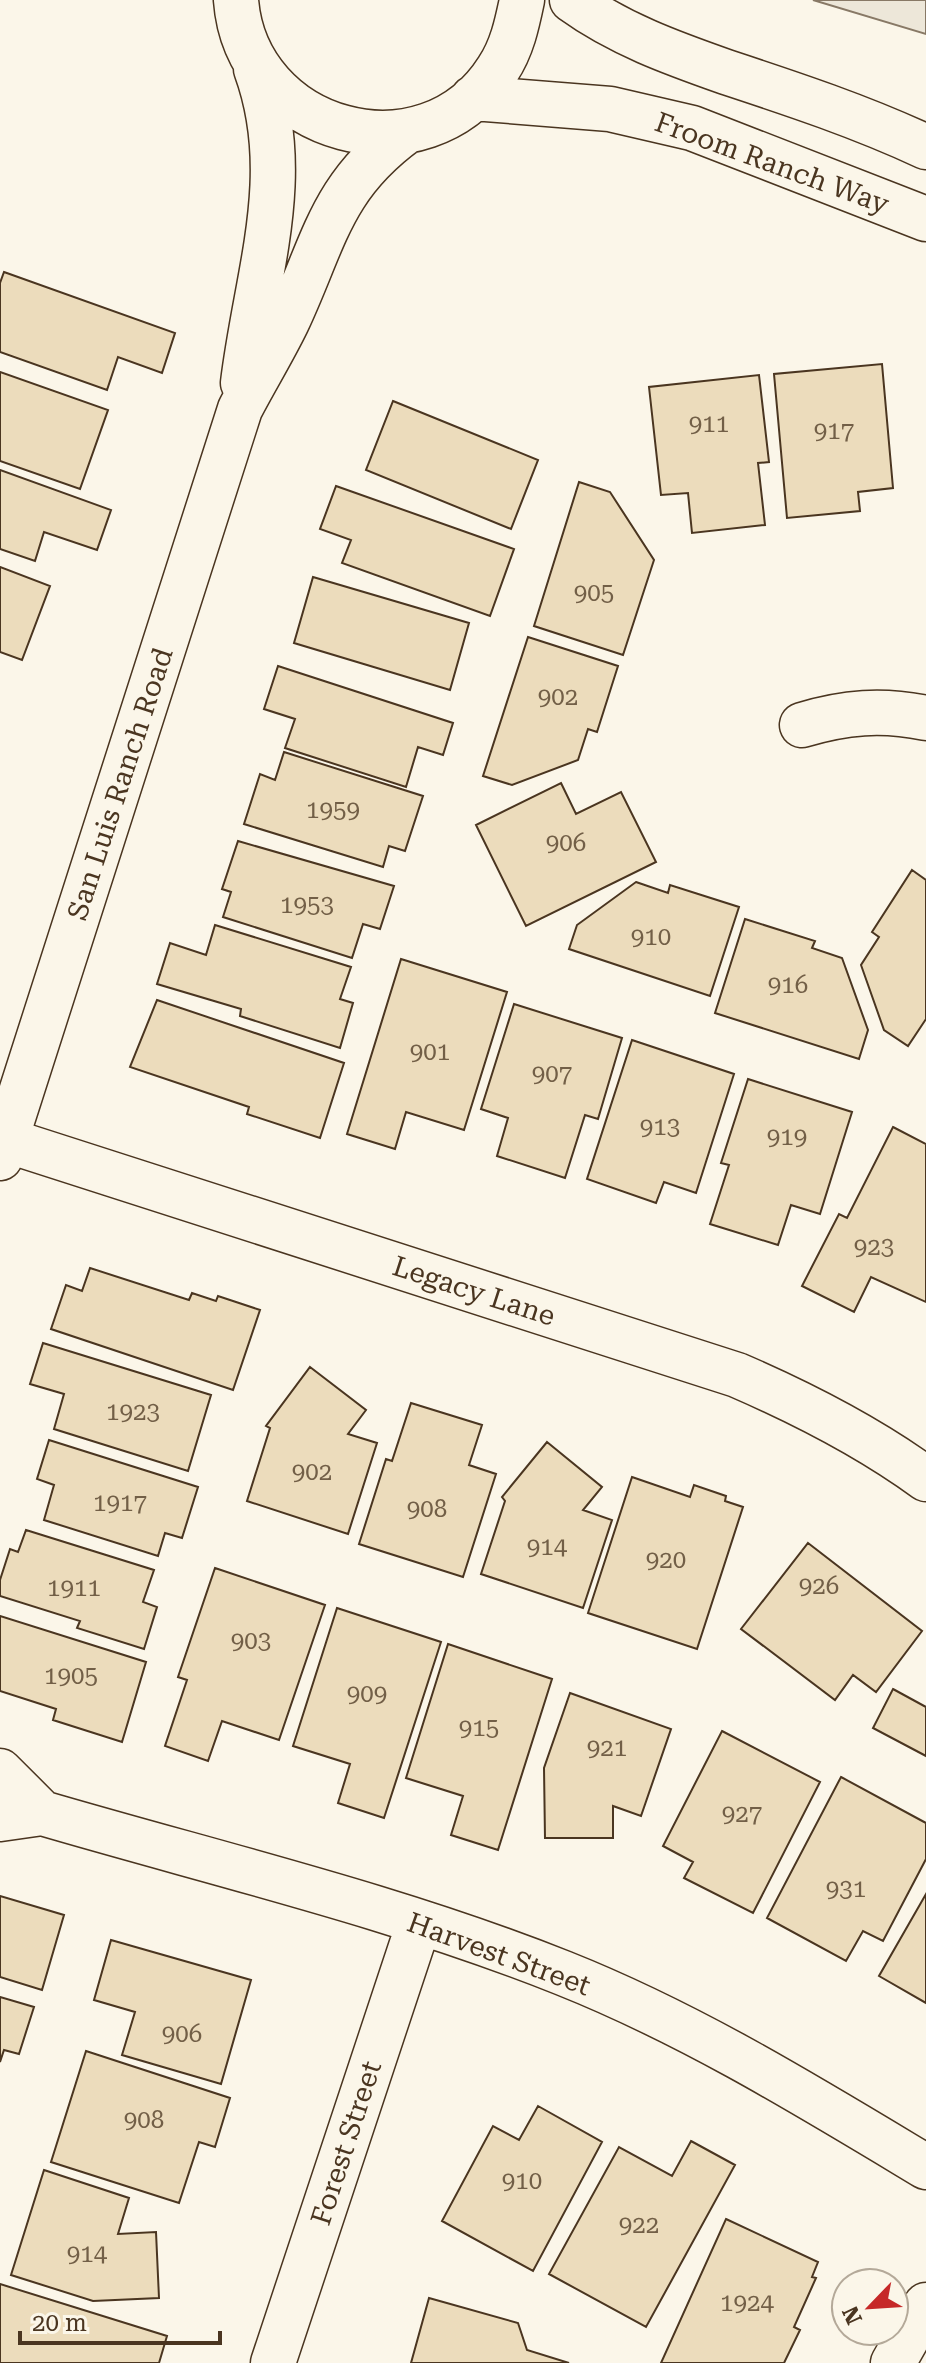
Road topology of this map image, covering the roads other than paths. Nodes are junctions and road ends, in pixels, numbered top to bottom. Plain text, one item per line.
1 (522, 0) edge
2 (572, 0) edge
3 (234, 17) edge
4 (473, 98) junction
5 (407, 131) junction
6 (926, 147) edge
7 (926, 219) edge
8 (240, 409) junction
9 (926, 718) edge
10 (802, 725) dead end
11 (3, 1149) edge
12 (926, 1479) edge
13 (0, 1771) edge
14 (42, 1813) junction
15 (0, 1819) edge
16 (419, 1923) junction
17 (926, 2167) edge
18 (926, 2305) edge
19 (273, 2363) edge
20 (893, 2363) edge

1 - 4 street
2 - 6 street
3 - 5 street
3 - 8 street, San Luis Ranch Road
4 - 5 street
4 - 7 street, Froom Ranch Way
5 - 8 street, San Luis Ranch Road
8 - 11 street, San Luis Ranch Road
9 - 10 street
11 - 12 street, Legacy Lane
13 - 14 street, Harvest Street
14 - 15 street, Harvest Street
14 - 16 street, Harvest Street
16 - 17 street, Harvest Street
16 - 19 street, Forest Street
18 - 20 street

